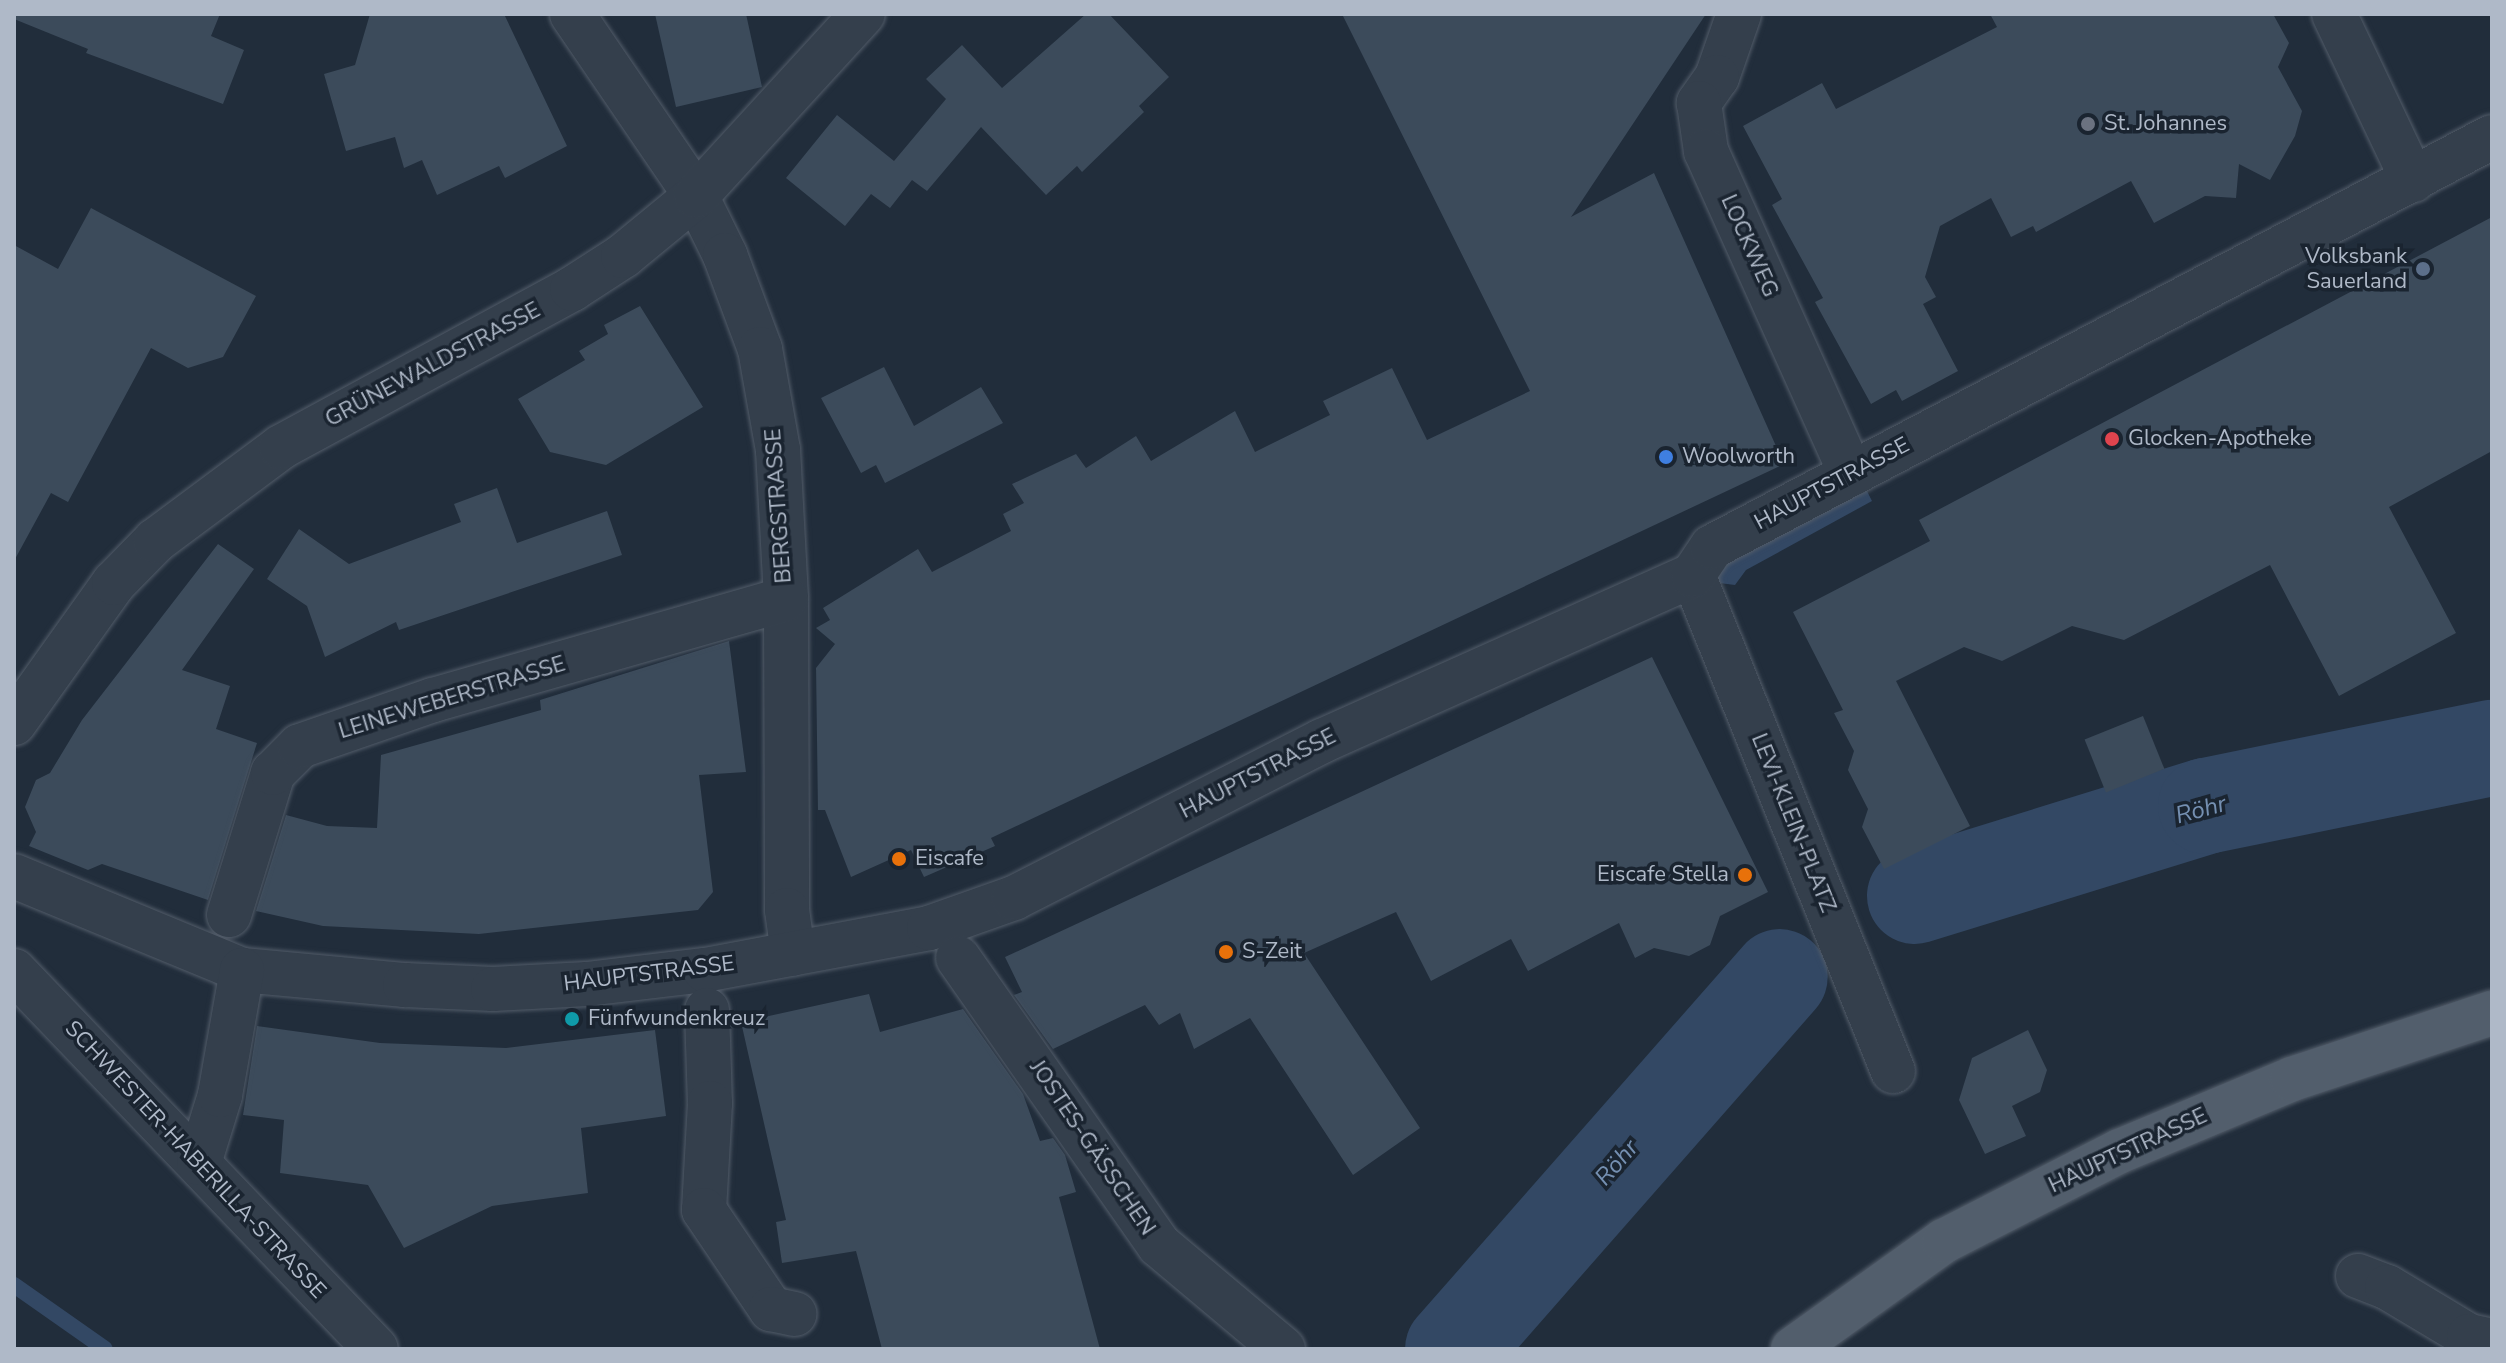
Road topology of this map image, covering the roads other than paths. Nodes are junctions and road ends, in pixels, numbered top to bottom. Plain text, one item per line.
1 (572, 14) edge
2 (863, 14) edge
3 (1739, 14) edge
4 (2334, 14) edge
5 (2474, 147) edge
6 (2413, 180) junction
7 (696, 196) junction
8 (1851, 474) junction
9 (1693, 575) junction
10 (786, 599) junction
11 (14, 723) edge
12 (14, 876) edge
13 (229, 915) dead end
14 (793, 954) junction
15 (958, 958) dead end
16 (242, 970) junction
17 (14, 971) edge
18 (707, 1010) dead end
19 (2492, 1013) edge
20 (1893, 1071) dead end
21 (199, 1163) junction
22 (2358, 1276) dead end
23 (794, 1314) dead end
24 (2492, 1341) edge
25 (376, 1349) edge
26 (1283, 1349) edge
27 (1793, 1349) edge

1 - 7 street, BERGSTRASSE
2 - 7 street, GRÜNEWALDSTRASSE
3 - 8 street, LOCKWEG
4 - 6 street
5 - 6 street, HAUPTSTRASSE
6 - 8 street, HAUPTSTRASSE
7 - 10 street, BERGSTRASSE
7 - 11 street, GRÜNEWALDSTRASSE
8 - 9 street, HAUPTSTRASSE
9 - 14 street, HAUPTSTRASSE
9 - 20 street, LEVI-KLEIN-PLATZ
10 - 13 street, LEINEWEBERSTRASSE
10 - 14 street, BERGSTRASSE
12 - 16 street, HAUPTSTRASSE
14 - 16 street, HAUPTSTRASSE
15 - 26 street, JOSTES-GÄSSCHEN
16 - 21 street
17 - 21 street, SCHWESTER-HABERILLA-STRASSE
18 - 23 street
19 - 27 main road, HAUPTSTRASSE
21 - 25 street, SCHWESTER-HABERILLA-STRASSE
22 - 24 street

